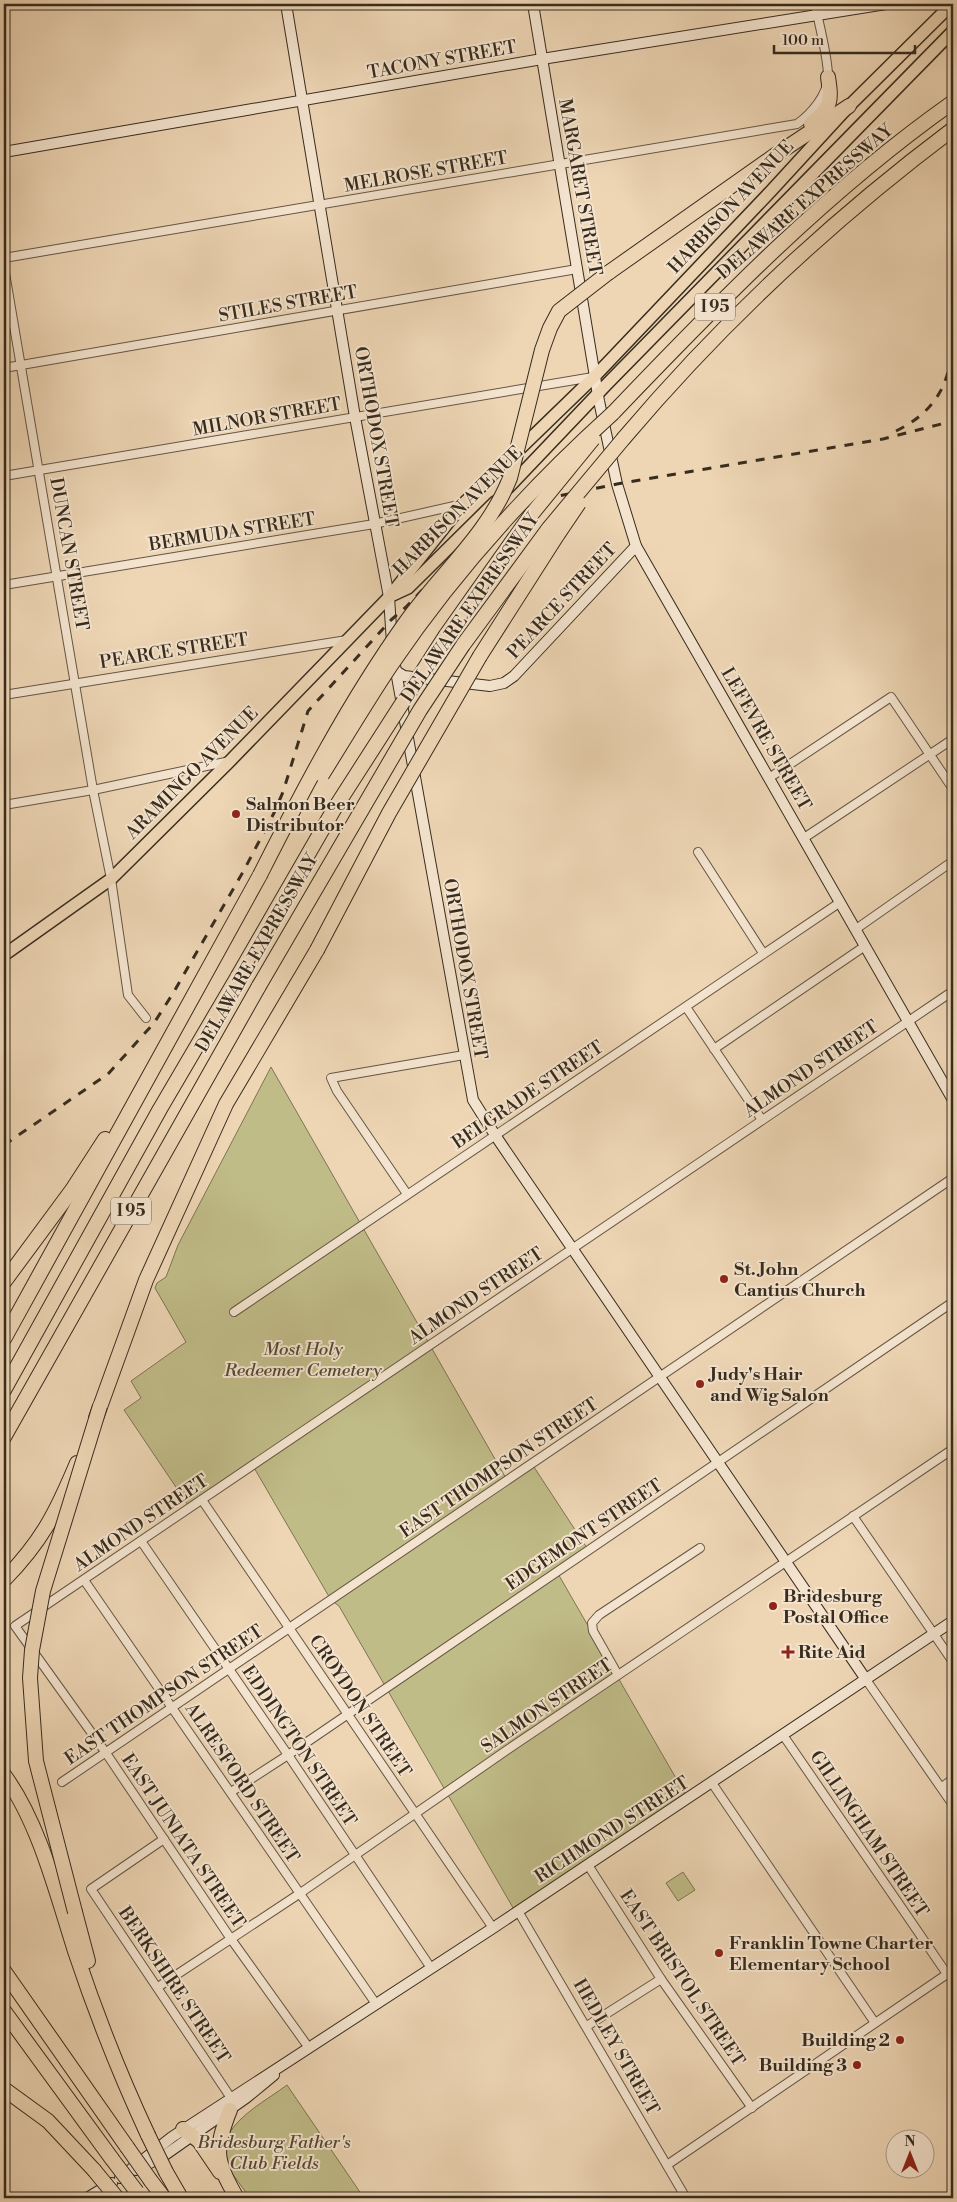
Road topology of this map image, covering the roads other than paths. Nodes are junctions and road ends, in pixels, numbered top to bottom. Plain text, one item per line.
1 (286, 4) edge
2 (533, 4) edge
3 (886, 4) edge
4 (952, 4) edge
5 (816, 9) edge
6 (953, 31) edge
7 (953, 37) edge
8 (940, 46) junction
9 (542, 59) junction
10 (828, 77) junction
11 (302, 100) junction
12 (953, 102) edge
13 (849, 106) junction
14 (953, 129) edge
15 (4, 152) edge
16 (774, 156) junction
17 (558, 163) junction
18 (319, 206) junction
19 (4, 258) edge
20 (4, 267) edge
21 (578, 269) junction
22 (338, 311) junction
23 (21, 365) junction
24 (4, 368) edge
25 (595, 376) junction
26 (598, 393) junction
27 (613, 413) junction
28 (355, 417) junction
29 (39, 470) junction
30 (4, 476) edge
31 (463, 504) junction
32 (374, 524) junction
33 (554, 531) junction
34 (636, 546) junction
35 (58, 576) junction
36 (4, 585) edge
37 (389, 597) junction
38 (349, 640) junction
39 (394, 670) junction
40 (76, 683) junction
41 (4, 695) edge
42 (953, 739) edge
43 (930, 755) junction
44 (230, 761) junction
45 (768, 778) junction
46 (953, 789) edge
47 (93, 790) junction
48 (4, 805) edge
49 (804, 838) junction
50 (698, 852) dead end
51 (953, 862) edge
52 (260, 875) junction
53 (111, 879) junction
54 (839, 902) junction
55 (856, 929) junction
56 (865, 946) junction
57 (763, 953) junction
58 (4, 955) edge
59 (953, 991) edge
60 (686, 1007) junction
61 (146, 1018) dead end
62 (908, 1021) junction
63 (166, 1046) junction
64 (714, 1049) junction
65 (464, 1055) junction
66 (950, 1087) edge
67 (953, 1100) edge
68 (762, 1120) junction
69 (495, 1135) junction
70 (953, 1178) edge
71 (407, 1194) junction
72 (573, 1249) junction
73 (4, 1282) edge
74 (953, 1302) edge
75 (234, 1312) dead end
76 (4, 1339) edge
77 (660, 1377) junction
78 (4, 1390) edge
79 (100, 1406) junction
80 (4, 1437) edge
81 (953, 1449) edge
82 (719, 1461) junction
83 (202, 1500) junction
84 (853, 1516) junction
85 (141, 1541) junction
86 (700, 1548) dead end
87 (785, 1563) junction
88 (4, 1580) edge
89 (84, 1580) junction
90 (953, 1621) edge
91 (15, 1626) joint
92 (290, 1628) junction
93 (934, 1634) junction
94 (953, 1662) edge
95 (229, 1669) junction
96 (618, 1675) junction
97 (867, 1681) junction
98 (173, 1708) junction
99 (348, 1714) junction
100 (784, 1735) junction
101 (106, 1753) junction
102 (288, 1755) junction
103 (4, 1775) edge
104 (953, 1779) edge
105 (62, 1782) dead end
106 (712, 1784) junction
107 (942, 1787) junction
108 (231, 1792) junction
109 (953, 1804) edge
110 (415, 1814) junction
111 (164, 1839) junction
112 (356, 1856) junction
113 (588, 1865) junction
114 (299, 1894) junction
115 (518, 1912) junction
116 (69, 1914) junction
117 (493, 1928) junction
118 (231, 1939) junction
119 (431, 1968) junction
120 (4, 1971) edge
121 (950, 1972) edge
122 (662, 1978) junction
123 (158, 1987) junction
124 (376, 2004) junction
125 (4, 2011) edge
126 (875, 2023) junction
127 (587, 2026) junction
128 (309, 2048) junction
129 (4, 2089) edge
130 (231, 2104) junction
131 (752, 2108) junction
132 (188, 2132) junction
133 (667, 2165) junction
134 (228, 2183) junction
135 (139, 2195) edge
136 (88, 2198) edge
137 (117, 2198) edge
138 (164, 2198) edge
139 (180, 2198) edge
140 (237, 2198) edge
141 (686, 2198) edge

1 - 11 street, ORTHODOX STREET
2 - 9 street, MARGARET STREET
3 - 5 street, TACONY STREET
4 - 13 main road, HARBISON AVENUE
5 - 9 street, TACONY STREET
5 - 10 street
6 - 8 main road, HARBISON AVENUE
7 - 8 main road
8 - 26 main road, HARBISON AVENUE
9 - 11 street, TACONY STREET
9 - 17 street, MARGARET STREET
10 - 16 highway
10 - 17 street, MELROSE STREET
11 - 15 street, TACONY STREET
11 - 18 street, ORTHODOX STREET
12 - 27 highway, DELAWARE EXPRESSWAY / I 95
13 - 16 highway
13 - 25 main road, HARBISON AVENUE
14 - 33 highway, DELAWARE EXPRESSWAY / I 95, bridge
16 - 52 highway, bridge
17 - 18 street, MELROSE STREET
17 - 21 street, MARGARET STREET
18 - 19 street, MELROSE STREET
18 - 22 street, ORTHODOX STREET
20 - 23 street, DUNCAN STREET
21 - 22 street, STILES STREET
21 - 25 street, MARGARET STREET
22 - 23 street, STILES STREET
22 - 28 street, ORTHODOX STREET
23 - 24 street, STILES STREET
23 - 29 street, DUNCAN STREET
25 - 26 street, LEFEVRE STREET
25 - 28 street, MILNOR STREET
25 - 31 main road, HARBISON AVENUE
26 - 34 street, LEFEVRE STREET
26 - 37 main road, HARBISON AVENUE
27 - 52 highway, bridge
27 - 78 highway, DELAWARE EXPRESSWAY / I 95, bridge
28 - 29 street, MILNOR STREET
28 - 32 street, ORTHODOX STREET
29 - 30 street, MILNOR STREET
29 - 35 street, DUNCAN STREET
31 - 32 street, BERMUDA STREET
31 - 37 main road, HARBISON AVENUE
32 - 35 street, BERMUDA STREET
32 - 37 street, ORTHODOX STREET
33 - 79 highway, bridge
33 - 80 highway, DELAWARE EXPRESSWAY / I 95, bridge
34 - 39 street, PEARCE STREET
34 - 45 street, LEFEVRE STREET
35 - 36 street, BERMUDA STREET
35 - 40 street, DUNCAN STREET
37 - 38 main road, ARAMINGO AVENUE
37 - 39 street, ORTHODOX STREET
38 - 40 street, PEARCE STREET
38 - 44 main road, ARAMINGO AVENUE
39 - 65 street, ORTHODOX STREET
40 - 41 street, PEARCE STREET
40 - 47 street, DUNCAN STREET
42 - 43 street
43 - 45 street
43 - 46 street
43 - 49 street
44 - 47 street
44 - 53 main road, ARAMINGO AVENUE
45 - 49 street, LEFEVRE STREET
47 - 48 street
47 - 53 street, DUNCAN STREET
49 - 54 street, LEFEVRE STREET
50 - 57 street
51 - 55 street
52 - 63 highway
53 - 58 main road, ARAMINGO AVENUE
53 - 61 street, DUNCAN STREET
54 - 55 street, LEFEVRE STREET
54 - 57 street, BELGRADE STREET
55 - 56 street, LEFEVRE STREET
56 - 62 street, LEFEVRE STREET
56 - 64 street
57 - 60 street, BELGRADE STREET
59 - 62 street, ALMOND STREET
60 - 64 street
60 - 69 street, BELGRADE STREET
62 - 66 street, LEFEVRE STREET
62 - 68 street, ALMOND STREET
63 - 73 highway
63 - 76 highway
64 - 68 street
65 - 69 street, ORTHODOX STREET
65 - 71 street
66 - 67 street, LEFEVRE STREET
68 - 72 street, ALMOND STREET
69 - 71 street, BELGRADE STREET
69 - 72 street, ORTHODOX STREET
70 - 77 street, EAST THOMPSON STREET
71 - 75 street, BELGRADE STREET
72 - 77 street, ORTHODOX STREET
72 - 83 street, ALMOND STREET
74 - 82 street, EDGEMONT STREET
77 - 82 street, ORTHODOX STREET
77 - 92 street, EAST THOMPSON STREET
79 - 88 highway, bridge
79 - 116 highway, bridge
81 - 84 street, SALMON STREET
82 - 87 street, ORTHODOX STREET
82 - 99 street, EDGEMONT STREET
83 - 85 street, ALMOND STREET
83 - 92 street, CROYDON STREET
84 - 87 street, SALMON STREET
84 - 93 street
85 - 89 street, ALMOND STREET
85 - 95 street, EDDINGTON STREET
86 - 96 street
87 - 96 street, SALMON STREET
87 - 97 street, ORTHODOX STREET
89 - 91 street, ALMOND STREET
89 - 98 street, ALRESFORD STREET
90 - 93 street, RICHMOND STREET
91 - 101 street, EAST JUNIATA STREET
92 - 95 street, EAST THOMPSON STREET
92 - 99 street, CROYDON STREET
93 - 94 street
93 - 97 street, RICHMOND STREET
95 - 98 street, EAST THOMPSON STREET
95 - 102 street, EDDINGTON STREET
96 - 110 street, SALMON STREET
97 - 100 street, RICHMOND STREET
97 - 107 street, ORTHODOX STREET
98 - 101 street, EAST THOMPSON STREET
98 - 108 street, ALRESFORD STREET
99 - 102 street, EDGEMONT STREET
99 - 110 street, CROYDON STREET
100 - 106 street, RICHMOND STREET
100 - 121 street, GILLINGHAM STREET
101 - 105 street, EAST THOMPSON STREET
101 - 111 street, EAST JUNIATA STREET
102 - 108 street, EDGEMONT STREET
102 - 112 street, EDDINGTON STREET
103 - 116 highway
104 - 107 street
106 - 113 street, RICHMOND STREET
106 - 126 street
107 - 109 street, ORTHODOX STREET
108 - 114 street, ALRESFORD STREET
110 - 112 street, SALMON STREET
110 - 117 street, CROYDON STREET
111 - 118 street, EAST JUNIATA STREET
111 - 123 street, BERKSHIRE STREET
112 - 114 street, SALMON STREET
112 - 119 street, EDDINGTON STREET
113 - 115 street, RICHMOND STREET
113 - 122 street, EAST BRISTOL STREET
114 - 118 street, SALMON STREET
114 - 124 street, ALRESFORD STREET
115 - 117 street, RICHMOND STREET
115 - 127 street, HEDLEY STREET
116 - 139 highway, bridge
117 - 119 street, RICHMOND STREET
118 - 123 street, SALMON STREET
118 - 128 street, EAST JUNIATA STREET
119 - 124 street, RICHMOND STREET
120 - 138 highway, bridge
121 - 126 street
122 - 127 street
122 - 131 street, EAST BRISTOL STREET
123 - 130 street, BERKSHIRE STREET
124 - 128 street, RICHMOND STREET
125 - 135 highway, bridge
126 - 131 street
127 - 133 street, HEDLEY STREET
128 - 130 street, RICHMOND STREET
129 - 137 highway, bridge
130 - 132 street, RICHMOND STREET
130 - 134 highway
131 - 133 street
132 - 134 highway
132 - 136 street, RICHMOND STREET
133 - 141 street, HEDLEY STREET
134 - 140 highway

